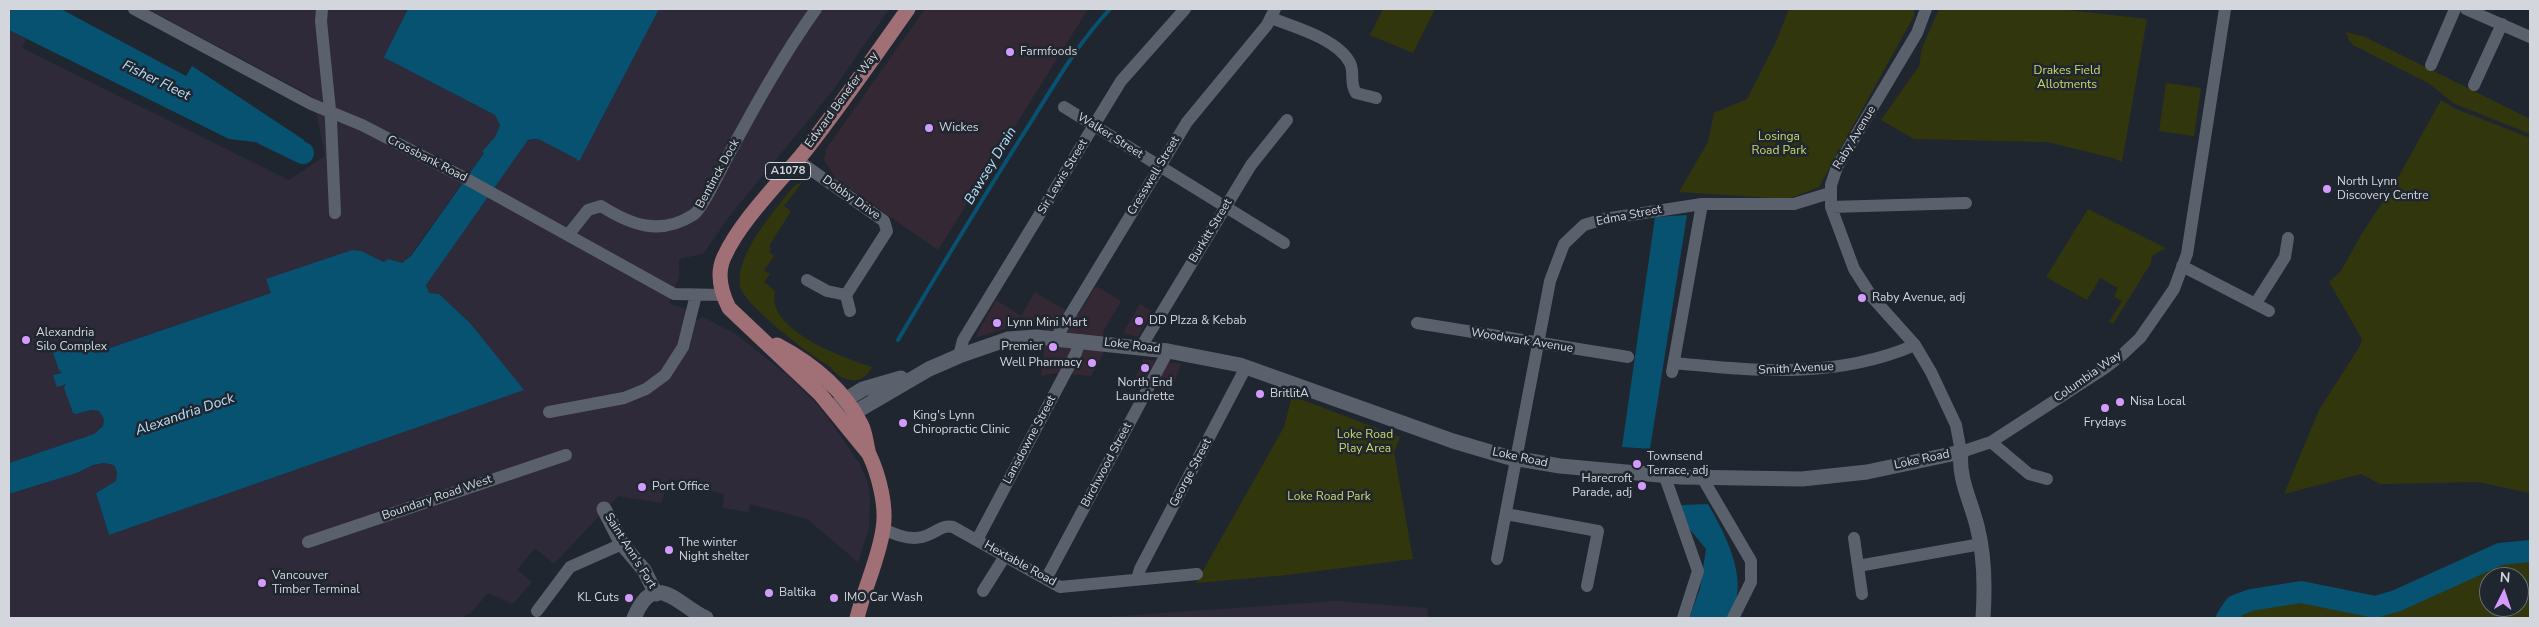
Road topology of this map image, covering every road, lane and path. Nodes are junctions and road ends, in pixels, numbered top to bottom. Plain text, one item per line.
1 (134, 9) edge
2 (322, 9) edge
3 (816, 9) edge
4 (908, 9) edge
5 (1185, 9) edge
6 (1926, 9) edge
7 (2225, 9) edge
8 (2454, 9) edge
9 (2466, 9) edge
10 (1271, 17) edge
11 (2502, 24) junction
12 (2530, 37) edge
13 (1305, 38) dead end
14 (2431, 65) dead end
15 (2474, 85) dead end
16 (1376, 98) dead end
17 (1064, 107) dead end
18 (331, 112) junction
19 (1287, 120) dead end
20 (1094, 126) junction
21 (797, 160) junction
22 (1159, 167) junction
23 (1830, 193) junction
24 (1966, 202) dead end
25 (1702, 204) junction
26 (1831, 206) junction
27 (1225, 208) junction
28 (335, 213) dead end
29 (568, 235) junction
30 (2288, 238) dead end
31 (1284, 243) dead end
32 (2182, 266) junction
33 (808, 280) dead end
34 (696, 295) junction
35 (723, 295) junction
36 (846, 295) junction
37 (2256, 303) junction
38 (850, 311) dead end
39 (2269, 311) dead end
40 (1417, 323) dead end
41 (1056, 338) junction
42 (1080, 340) junction
43 (1539, 344) junction
44 (1915, 345) junction
45 (1141, 347) junction
46 (1168, 351) junction
47 (959, 356) junction
48 (1628, 357) dead end
49 (1246, 367) junction
50 (843, 410) junction
51 (549, 412) dead end
52 (1990, 442) junction
53 (1961, 452) junction
54 (566, 455) dead end
55 (1517, 459) junction
56 (1665, 476) junction
57 (1703, 479) junction
58 (2047, 479) dead end
59 (604, 510) dead end
60 (1506, 514) junction
61 (884, 529) junction
62 (1854, 538) dead end
63 (977, 540) junction
64 (308, 542) dead end
65 (622, 544) junction
66 (1981, 544) junction
67 (1005, 556) junction
68 (1497, 559) dead end
69 (1858, 566) junction
70 (1196, 574) dead end
71 (1046, 579) junction
72 (1138, 580) junction
73 (1587, 586) dead end
74 (983, 591) dead end
75 (656, 594) junction
76 (1862, 594) dead end
77 (537, 610) dead end
78 (634, 618) edge
79 (706, 618) edge
80 (857, 618) edge
81 (1683, 618) edge
82 (1733, 618) edge
83 (1983, 618) edge

1 - 18 street, Crossbank Road
2 - 18 street
3 - 29 street, Bentinck Dock
4 - 21 main road, Edward Benefer Way / A1078
5 - 20 street, Sir Lewis Street
6 - 23 street, Raby Avenue
7 - 32 street, Columbia Way
8 - 14 street
9 - 11 street
10 - 13 street
10 - 16 street
10 - 22 street, Cresswell Street
11 - 12 street
11 - 15 street
17 - 20 street, Walker Street
18 - 28 street
18 - 29 street, Crossbank Road
19 - 27 street, Burkitt Street
20 - 22 street, Walker Street
20 - 47 street, Sir Lewis Street
21 - 35 main road, Edward Benefer Way / A1078
21 - 36 street, Dobby Drive
22 - 27 street, Walker Street
22 - 41 street, Cresswell Street
23 - 25 street, Edma Street
23 - 26 street, Raby Avenue
24 - 26 street
25 - 43 street, Edma Street
25 - 44 street, Smith Avenue
26 - 44 street, Raby Avenue
27 - 31 street, Walker Street
27 - 45 street, Burkitt Street
29 - 34 street, Crossbank Road
30 - 37 street
32 - 37 street
32 - 52 street, Columbia Way
33 - 36 street
34 - 35 street, Crossbank Road
34 - 51 street
35 - 50 main road
36 - 38 street
37 - 39 street
40 - 43 street, Woodwark Avenue
41 - 42 street, Loke Road
41 - 47 street, Loke Road
42 - 45 street, Loke Road
42 - 63 street, Lansdowne Street
43 - 48 street, Woodwark Avenue
43 - 55 street, Edma Street
44 - 53 street, Raby Avenue
45 - 46 street, Loke Road
46 - 49 street, Loke Road
46 - 71 street, Birchwood Street
47 - 50 street, Loke Road
49 - 55 street, Loke Road
49 - 72 street, George Street
50 - 61 main road
52 - 53 street, Columbia Way
52 - 58 street
53 - 57 street, Loke Road
53 - 66 street, Loke Road
54 - 64 street, Boundary Road West
55 - 56 street, Loke Road
55 - 60 street, Edma Street
56 - 57 street, Loke Road
56 - 81 street
57 - 82 street
59 - 65 street, Saint Ann's Fort
60 - 68 street, Edma Street
60 - 73 street
61 - 63 street, Hextable Road
61 - 80 main road
62 - 69 street
63 - 67 street, Hextable Road
65 - 75 street, Saint Ann's Fort
65 - 77 street
66 - 69 street
66 - 83 street, Loke Road
67 - 71 street, Hextable Road
67 - 74 street
69 - 76 street
70 - 72 street, Hextable Road
71 - 72 street, Hextable Road
75 - 78 street
75 - 79 street

